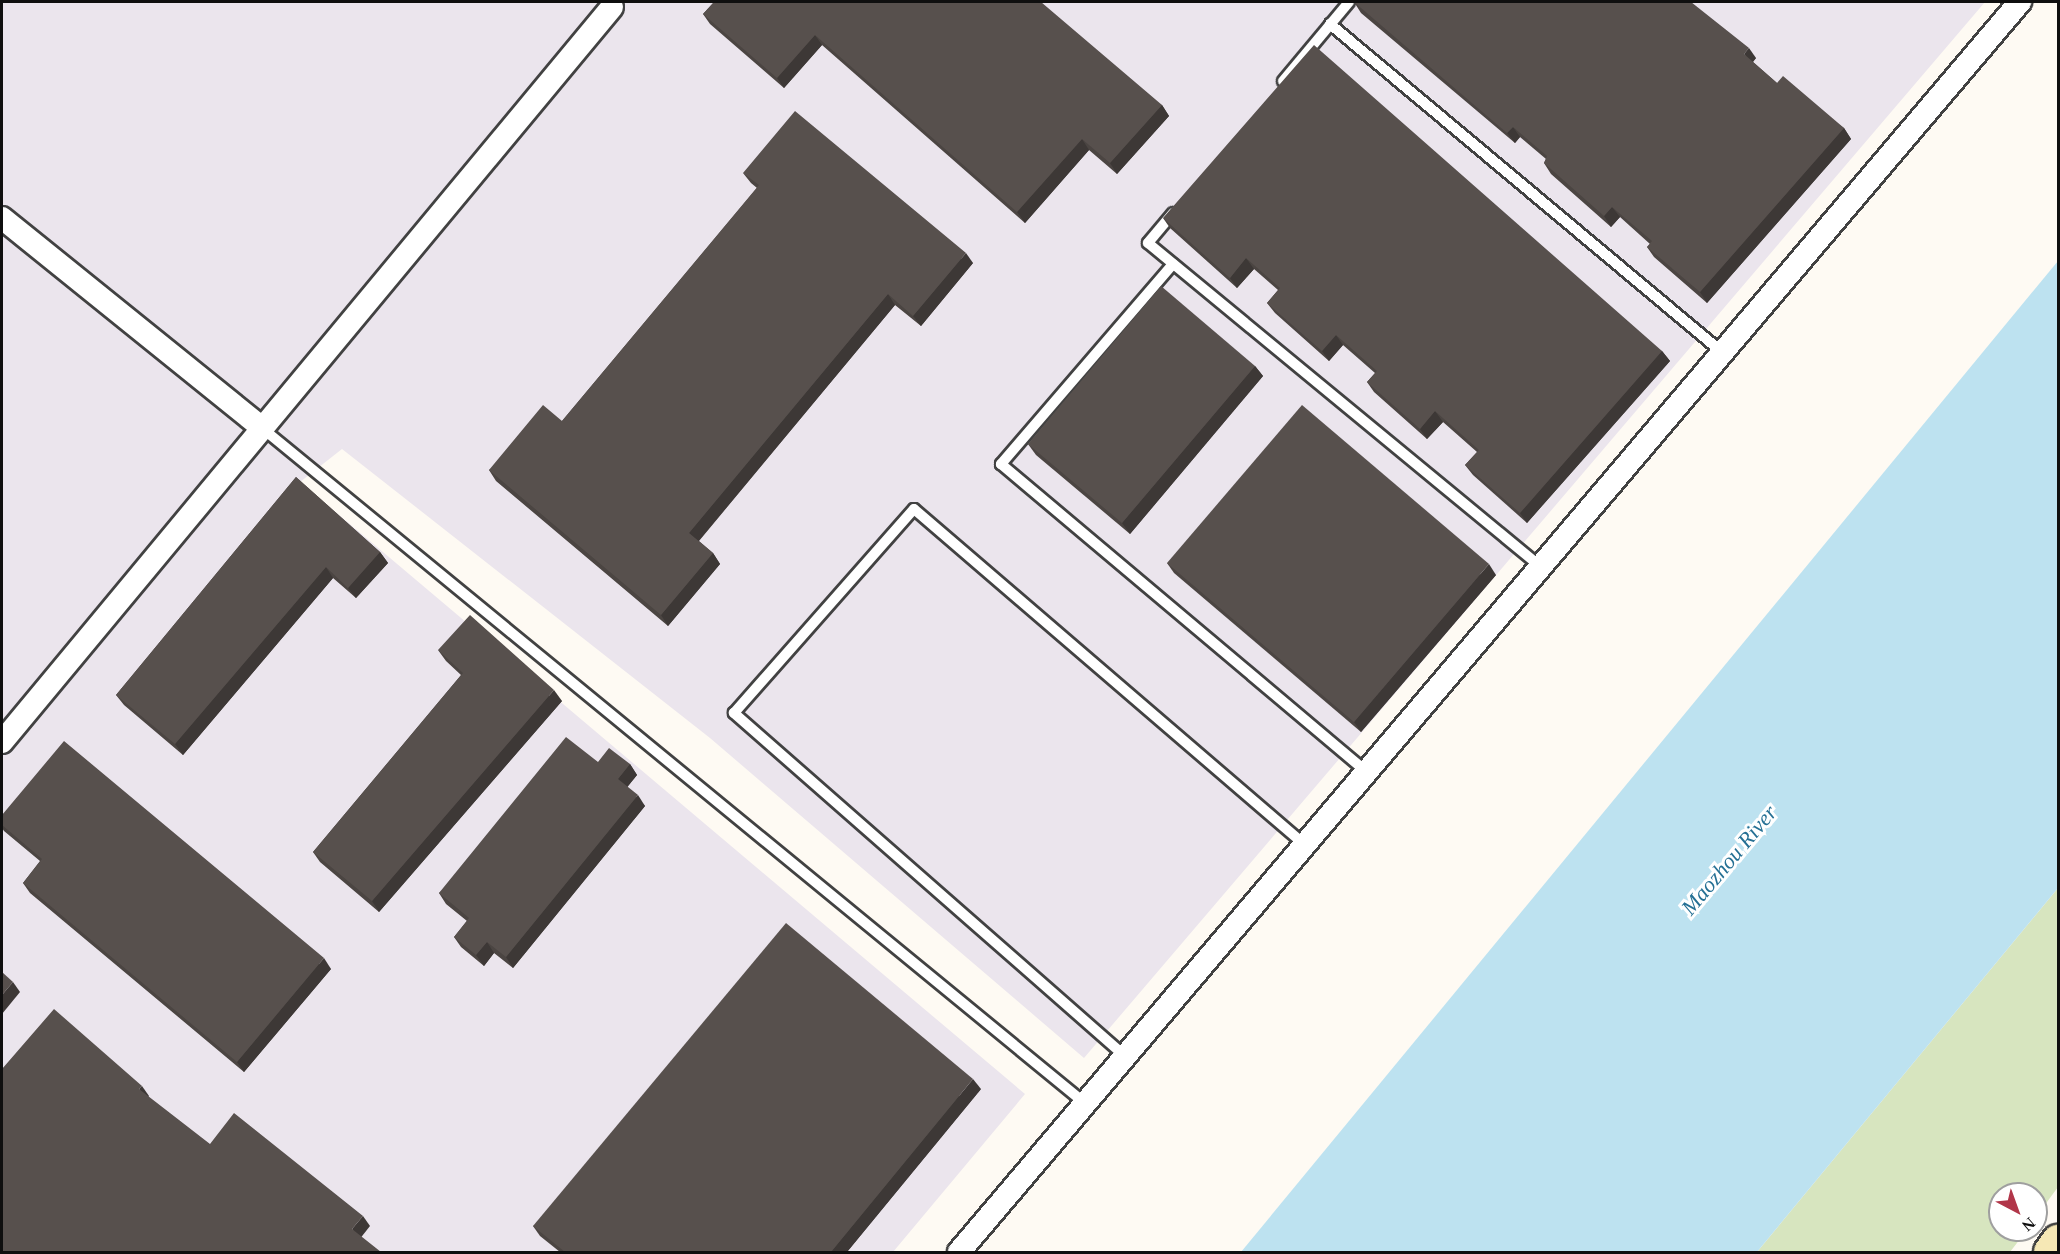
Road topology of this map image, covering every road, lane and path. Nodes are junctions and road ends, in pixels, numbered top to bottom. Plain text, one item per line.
1 (1348, 2) edge
2 (2020, 2) edge
3 (612, 7) dead end
4 (1330, 24) junction
5 (1277, 88) edge
6 (1179, 207) edge
7 (2, 218) edge
8 (1173, 264) junction
9 (1723, 353) junction
10 (262, 428) junction
11 (1541, 567) junction
12 (2, 742) edge
13 (1367, 772) junction
14 (1305, 845) junction
15 (1126, 1057) junction
16 (1086, 1104) junction
17 (2058, 1241) edge
18 (959, 1252) edge
19 (2050, 1252) edge

1 - 4 lane
2 - 9 street
3 - 10 street
4 - 5 lane
4 - 9 lane
6 - 8 lane
7 - 10 street
8 - 11 lane
8 - 13 lane
9 - 11 street
10 - 12 street
10 - 16 lane
11 - 13 street
13 - 14 street
14 - 15 street
14 - 15 lane
15 - 16 street
16 - 18 street
17 - 19 street

